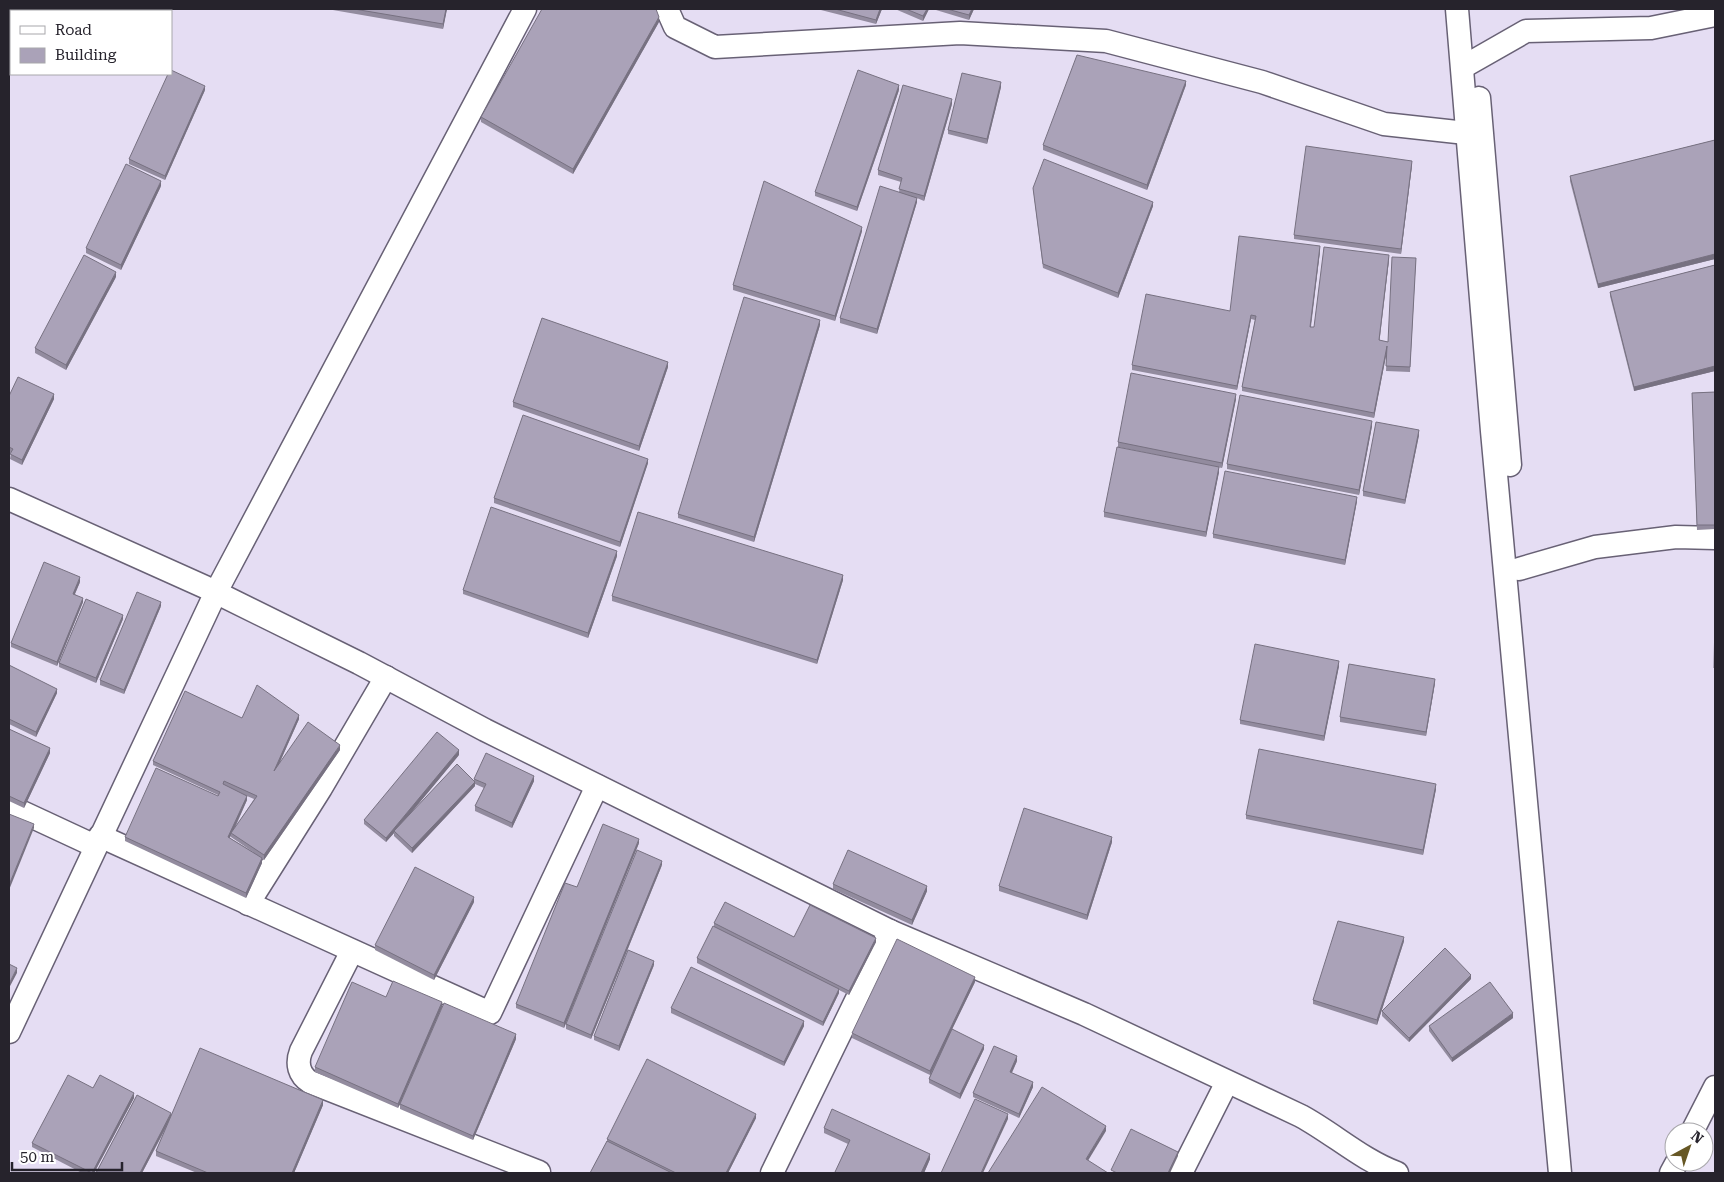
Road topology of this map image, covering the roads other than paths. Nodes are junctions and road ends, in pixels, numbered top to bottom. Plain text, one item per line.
1 (526, 9) edge
2 (667, 9) edge
3 (1457, 9) edge
4 (1472, 9) edge
5 (1715, 15) edge
6 (1469, 64) junction
7 (1466, 133) junction
8 (9, 500) edge
9 (1715, 538) edge
10 (1519, 569) junction
11 (216, 592) junction
12 (386, 677) junction
13 (597, 786) junction
14 (9, 806) edge
15 (98, 841) junction
16 (248, 904) junction
17 (890, 931) junction
18 (352, 950) junction
19 (9, 1032) edge
20 (1227, 1082) junction
21 (1715, 1087) edge
22 (1697, 1122) edge
23 (539, 1172) edge
24 (772, 1173) edge
25 (1181, 1173) edge
26 (1397, 1173) edge
27 (1560, 1173) edge
28 (1574, 1173) edge

1 - 11 street
2 - 7 street
3 - 6 street
4 - 6 street
5 - 6 street
6 - 7 street
6 - 10 street
7 - 27 street
8 - 11 street
9 - 10 street
10 - 28 street
11 - 12 street
11 - 15 street
12 - 13 street
12 - 16 street
13 - 17 street
13 - 18 street
14 - 15 street
15 - 16 street
15 - 19 street
16 - 18 street
17 - 20 street
17 - 24 street
18 - 23 street
20 - 25 street
20 - 26 street
21 - 22 street

